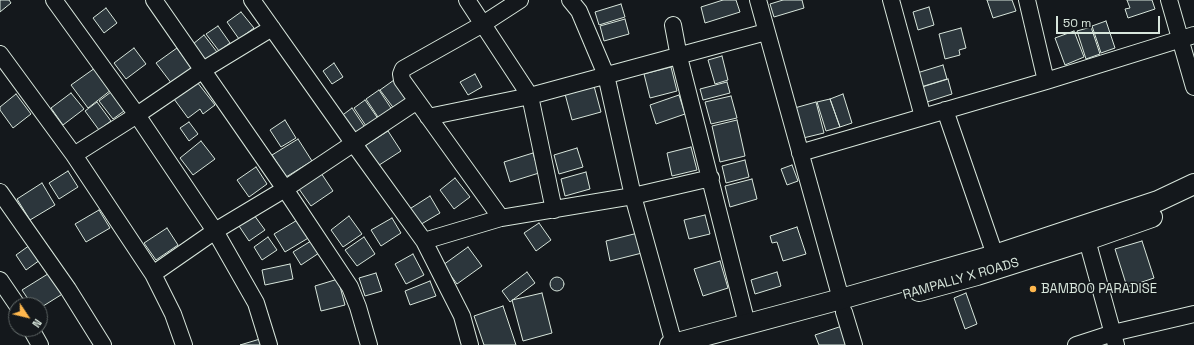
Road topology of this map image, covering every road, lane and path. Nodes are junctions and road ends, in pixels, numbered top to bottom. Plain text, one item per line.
1 (54, 0) edge
2 (154, 0) edge
3 (252, 0) edge
4 (467, 0) edge
5 (520, 0) edge
6 (570, 0) edge
7 (758, 0) edge
8 (891, 0) edge
9 (1027, 0) edge
10 (1169, 0) edge
11 (483, 24) junction
12 (673, 25) dead end
13 (272, 28) junction
14 (766, 32) junction
15 (1188, 37) edge
16 (0, 54) edge
17 (679, 57) junction
18 (203, 70) junction
19 (606, 75) junction
20 (1046, 80) junction
21 (1194, 87) edge
22 (530, 96) junction
23 (416, 101) junction
24 (945, 110) junction
25 (137, 116) junction
26 (923, 117) junction
27 (428, 118) junction
28 (354, 144) junction
29 (800, 153) junction
30 (74, 155) junction
31 (711, 178) junction
32 (1194, 184) edge
33 (285, 188) junction
34 (0, 192) edge
35 (633, 196) junction
36 (1194, 199) edge
37 (554, 210) junction
38 (501, 218) junction
39 (215, 231) junction
40 (1087, 240) junction
41 (424, 241) junction
42 (995, 255) junction
43 (153, 274) junction
44 (0, 280) edge
45 (12, 297) edge
46 (843, 305) junction
47 (1194, 314) edge
48 (747, 324) junction
49 (1115, 339) edge
50 (672, 344) edge
51 (103, 345) edge
52 (184, 345) edge
53 (269, 345) edge
54 (369, 345) edge
55 (470, 345) edge
56 (723, 345) edge
57 (854, 345) edge
58 (1076, 345) edge

1 - 25 street
2 - 18 street
3 - 13 street
4 - 11 street
5 - 11 street
6 - 19 street
7 - 14 street
8 - 26 street
9 - 20 street
10 - 15 street
11 - 22 street
11 - 23 street
12 - 17 street
13 - 18 street
13 - 28 street
14 - 17 street
14 - 29 street
15 - 20 street
15 - 21 street
16 - 30 street
17 - 19 street
17 - 31 street
18 - 25 street
18 - 33 street
19 - 22 street
19 - 35 street
20 - 24 street
22 - 27 street
22 - 37 street
23 - 27 street
23 - 28 street
24 - 26 street
24 - 42 street
25 - 30 street
25 - 39 street
26 - 29 street
27 - 38 street
28 - 33 street
28 - 41 street
29 - 46 street
30 - 43 street
31 - 35 street
31 - 48 street
32 - 42 main road
33 - 39 street
33 - 54 street
34 - 51 street
35 - 37 street
35 - 50 street
36 - 40 main road, RAMPALLY X ROADS
37 - 38 street
38 - 41 street
39 - 43 street
39 - 53 street
40 - 46 main road, RAMPALLY X ROADS
40 - 49 street
41 - 55 street
42 - 46 main road
43 - 52 street
44 - 45 street
46 - 48 main road
46 - 56 main road, RAMPALLY X ROADS
46 - 57 street
47 - 49 street
48 - 50 main road
49 - 58 street

